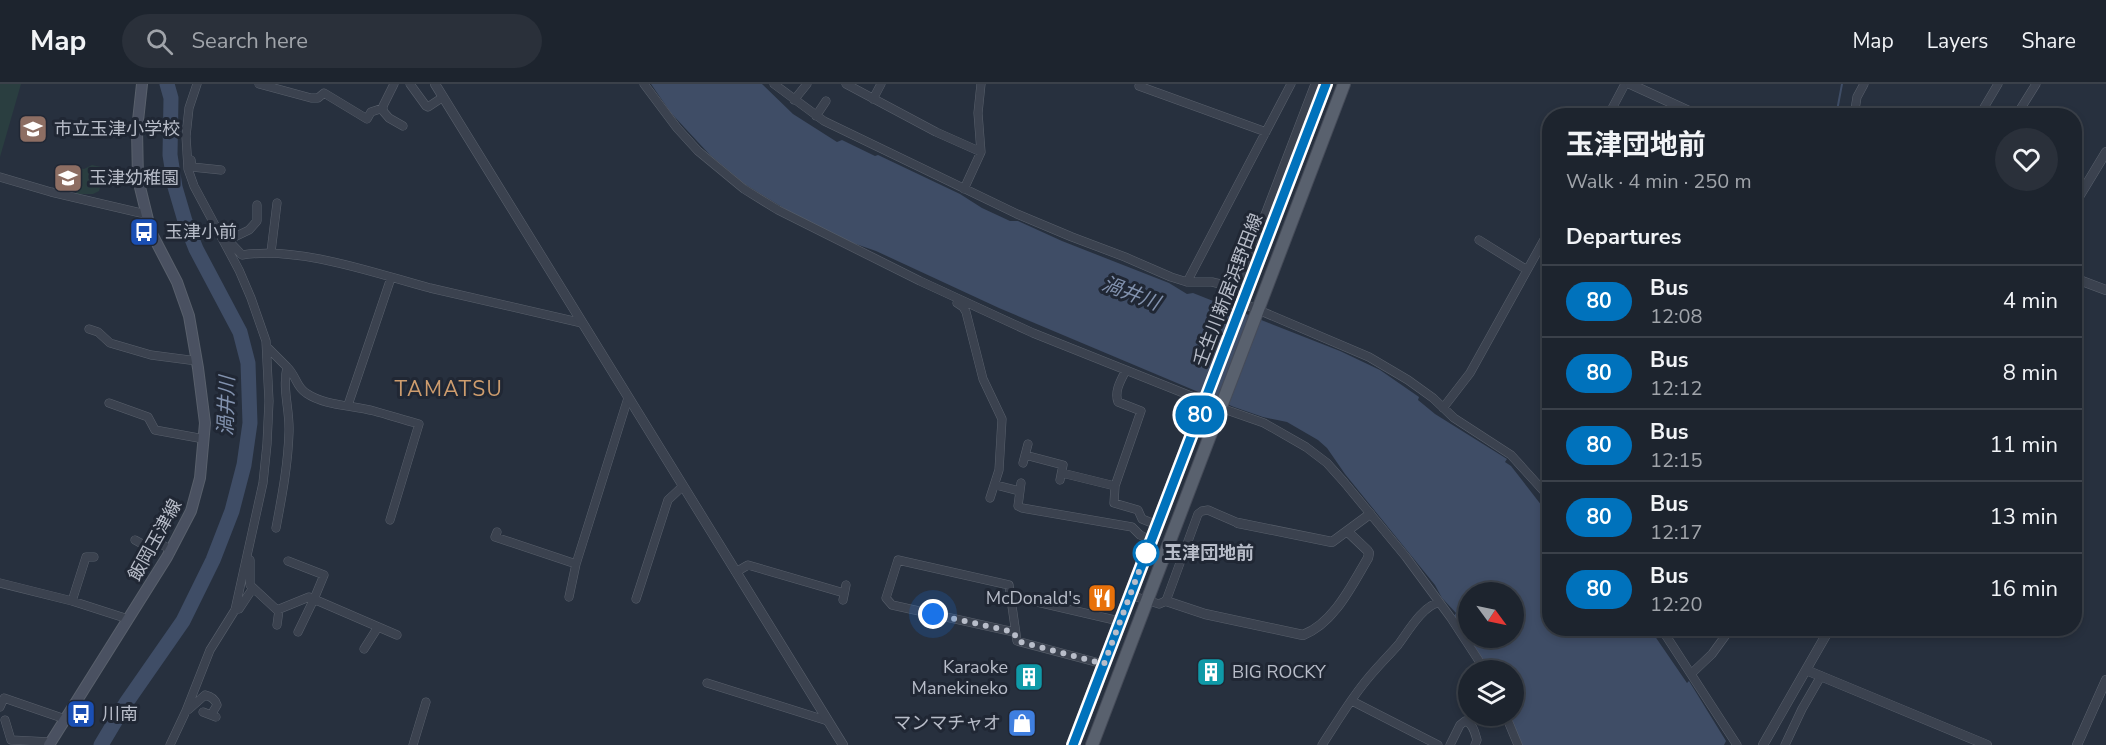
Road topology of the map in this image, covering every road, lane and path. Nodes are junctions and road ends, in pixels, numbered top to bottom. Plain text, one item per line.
1 (142, 84) edge
2 (196, 84) edge
3 (259, 84) edge
4 (394, 84) edge
5 (410, 84) edge
6 (644, 84) edge
7 (774, 84) edge
8 (807, 84) edge
9 (846, 84) edge
10 (881, 84) edge
11 (981, 84) edge
12 (1291, 84) edge
13 (1315, 84) edge
14 (1326, 84) edge
15 (1344, 84) edge
16 (1625, 84) edge
17 (1630, 84) edge
18 (1864, 84) edge
19 (1998, 84) edge
20 (2036, 84) edge
21 (1139, 86) dead end
22 (440, 89) edge
23 (873, 99) junction
24 (794, 100) junction
25 (826, 101) dead end
26 (383, 108) junction
27 (1612, 108) edge
28 (1674, 108) edge
29 (1855, 108) edge
30 (1984, 108) edge
31 (2021, 108) edge
32 (816, 116) junction
33 (404, 126) dead end
34 (1266, 132) junction
35 (981, 152) junction
36 (2106, 152) edge
37 (187, 154) junction
38 (221, 170) dead end
39 (0, 177) edge
40 (964, 189) junction
41 (2082, 192) edge
42 (277, 203) dead end
43 (258, 205) dead end
44 (145, 214) junction
45 (1479, 240) dead end
46 (226, 241) junction
47 (1542, 243) edge
48 (271, 252) junction
49 (1527, 270) junction
50 (391, 278) junction
51 (2082, 281) edge
52 (1187, 282) junction
53 (2106, 291) edge
54 (947, 294) junction
55 (1242, 305) junction
56 (1258, 312) junction
57 (582, 323) junction
58 (89, 329) dead end
59 (267, 347) junction
60 (197, 360) junction
61 (287, 368) junction
62 (1126, 370) junction
63 (628, 398) junction
64 (1205, 399) junction
65 (109, 403) dead end
66 (348, 405) junction
67 (1222, 405) junction
68 (1443, 408) junction
69 (204, 439) junction
70 (1028, 444) dead end
71 (683, 486) junction
72 (996, 486) junction
73 (1115, 486) junction
74 (1542, 489) edge
75 (990, 498) dead end
76 (1370, 514) junction
77 (390, 520) dead end
78 (1238, 523) joint
79 (1157, 525) junction
80 (276, 528) dead end
81 (1347, 531) junction
82 (497, 532) dead end
83 (135, 540) dead end
84 (1151, 540) junction
85 (171, 550) junction
86 (248, 556) junction
87 (94, 557) dead end
88 (288, 561) dead end
89 (576, 564) junction
90 (736, 572) junction
91 (0, 583) edge
92 (253, 588) junction
93 (845, 592) dead end
94 (1130, 595) junction
95 (569, 597) dead end
96 (636, 598) dead end
97 (314, 599) junction
98 (72, 601) junction
99 (1147, 601) junction
100 (1166, 601) junction
101 (1037, 602) dead end
102 (1438, 603) junction
103 (235, 610) junction
104 (279, 610) junction
105 (128, 619) junction
106 (1119, 621) junction
107 (277, 625) dead end
108 (378, 627) junction
109 (298, 632) dead end
110 (1014, 632) junction
111 (397, 635) dead end
112 (1667, 636) edge
113 (1725, 636) edge
114 (1825, 636) edge
115 (363, 649) dead end
116 (1478, 660) edge
117 (1104, 664) junction
118 (1806, 670) junction
119 (1692, 673) junction
120 (1821, 676) junction
121 (2106, 680) edge
122 (707, 683) dead end
123 (1352, 700) junction
124 (426, 702) dead end
125 (0, 707) edge
126 (186, 711) junction
127 (210, 715) dead end
128 (65, 719) junction
129 (5, 720) dead end
130 (828, 721) junction
131 (1510, 726) edge
132 (50, 744) edge
133 (170, 745) edge
134 (413, 745) edge
135 (843, 745) edge
136 (1073, 745) edge
137 (1092, 745) edge
138 (1322, 745) edge
139 (1438, 745) edge
140 (1450, 745) edge
141 (1475, 745) edge
142 (1518, 745) edge
143 (1737, 745) edge
144 (1762, 745) edge
145 (1785, 745) edge
146 (1987, 745) edge
147 (2077, 745) edge

1 - 44 main road, 飯岡玉津線
2 - 37 street
3 - 26 street
4 - 26 street
5 - 22 street
6 - 54 street
7 - 24 street
8 - 24 street
9 - 23 street
10 - 23 street
11 - 35 street
12 - 34 street
13 - 52 street
14 - 55 main road, 壬生川新居浜野田線
15 - 56 main road, 壬生川新居浜野田線
16 - 27 street
17 - 28 street
18 - 29 street
19 - 30 street
20 - 31 street
21 - 34 street
22 - 57 street
23 - 35 street
24 - 32 street
25 - 32 street
26 - 33 street
32 - 40 street
34 - 52 street
35 - 40 street
36 - 41 street
37 - 38 street
37 - 46 street
39 - 44 street
40 - 52 street
42 - 48 street
43 - 46 street
44 - 60 main road, 飯岡玉津線
45 - 49 street
46 - 48 street
46 - 59 street
47 - 49 street
48 - 50 street
49 - 68 street
50 - 57 street
50 - 66 street
51 - 53 street
54 - 62 street
54 - 72 street
55 - 56 street
55 - 64 main road, 壬生川新居浜野田線
56 - 67 main road, 壬生川新居浜野田線
56 - 68 street
57 - 63 street
58 - 60 street
59 - 61 street
59 - 86 street
60 - 69 main road, 飯岡玉津線
61 - 66 street
61 - 80 street
62 - 64 street
62 - 73 street
63 - 71 street
63 - 89 street
64 - 67 street
64 - 79 main road, 壬生川新居浜野田線
65 - 69 street
66 - 77 street
67 - 76 street
67 - 99 main road, 壬生川新居浜野田線
68 - 74 street
69 - 85 main road, 飯岡玉津線
70 - 73 street
71 - 90 street
71 - 96 street
72 - 75 street
72 - 84 street
73 - 79 street
76 - 81 street
76 - 102 street
78 - 81 street
78 - 100 street
79 - 84 main road, 壬生川新居浜野田線
81 - 100 street
82 - 89 street
83 - 85 street
84 - 94 main road, 壬生川新居浜野田線
85 - 105 main road, 飯岡玉津線
86 - 92 street
86 - 103 street
87 - 98 street
88 - 97 street
89 - 95 street
90 - 93 street
90 - 130 street
91 - 98 street
92 - 103 street
92 - 104 street
94 - 99 street
94 - 106 main road, 壬生川新居浜野田線
97 - 104 street
97 - 108 street
97 - 109 street
98 - 105 street
99 - 100 street
99 - 137 main road, 壬生川新居浜野田線
101 - 106 street
102 - 116 street
102 - 123 street
103 - 126 street
104 - 107 street
105 - 128 main road, 飯岡玉津線
106 - 117 main road, 壬生川新居浜野田線
108 - 111 street
108 - 115 street
110 - 110 street
110 - 117 street
112 - 119 street
113 - 119 street
114 - 118 street
117 - 136 main road, 壬生川新居浜野田線
118 - 120 street
118 - 144 street
119 - 143 street
120 - 145 street
120 - 146 street
121 - 147 street
122 - 130 street
123 - 138 street
123 - 139 street
124 - 134 street
125 - 128 street
126 - 127 street
126 - 133 street
128 - 132 main road, 飯岡玉津線
129 - 132 street
130 - 135 street
131 - 142 street
140 - 141 street

